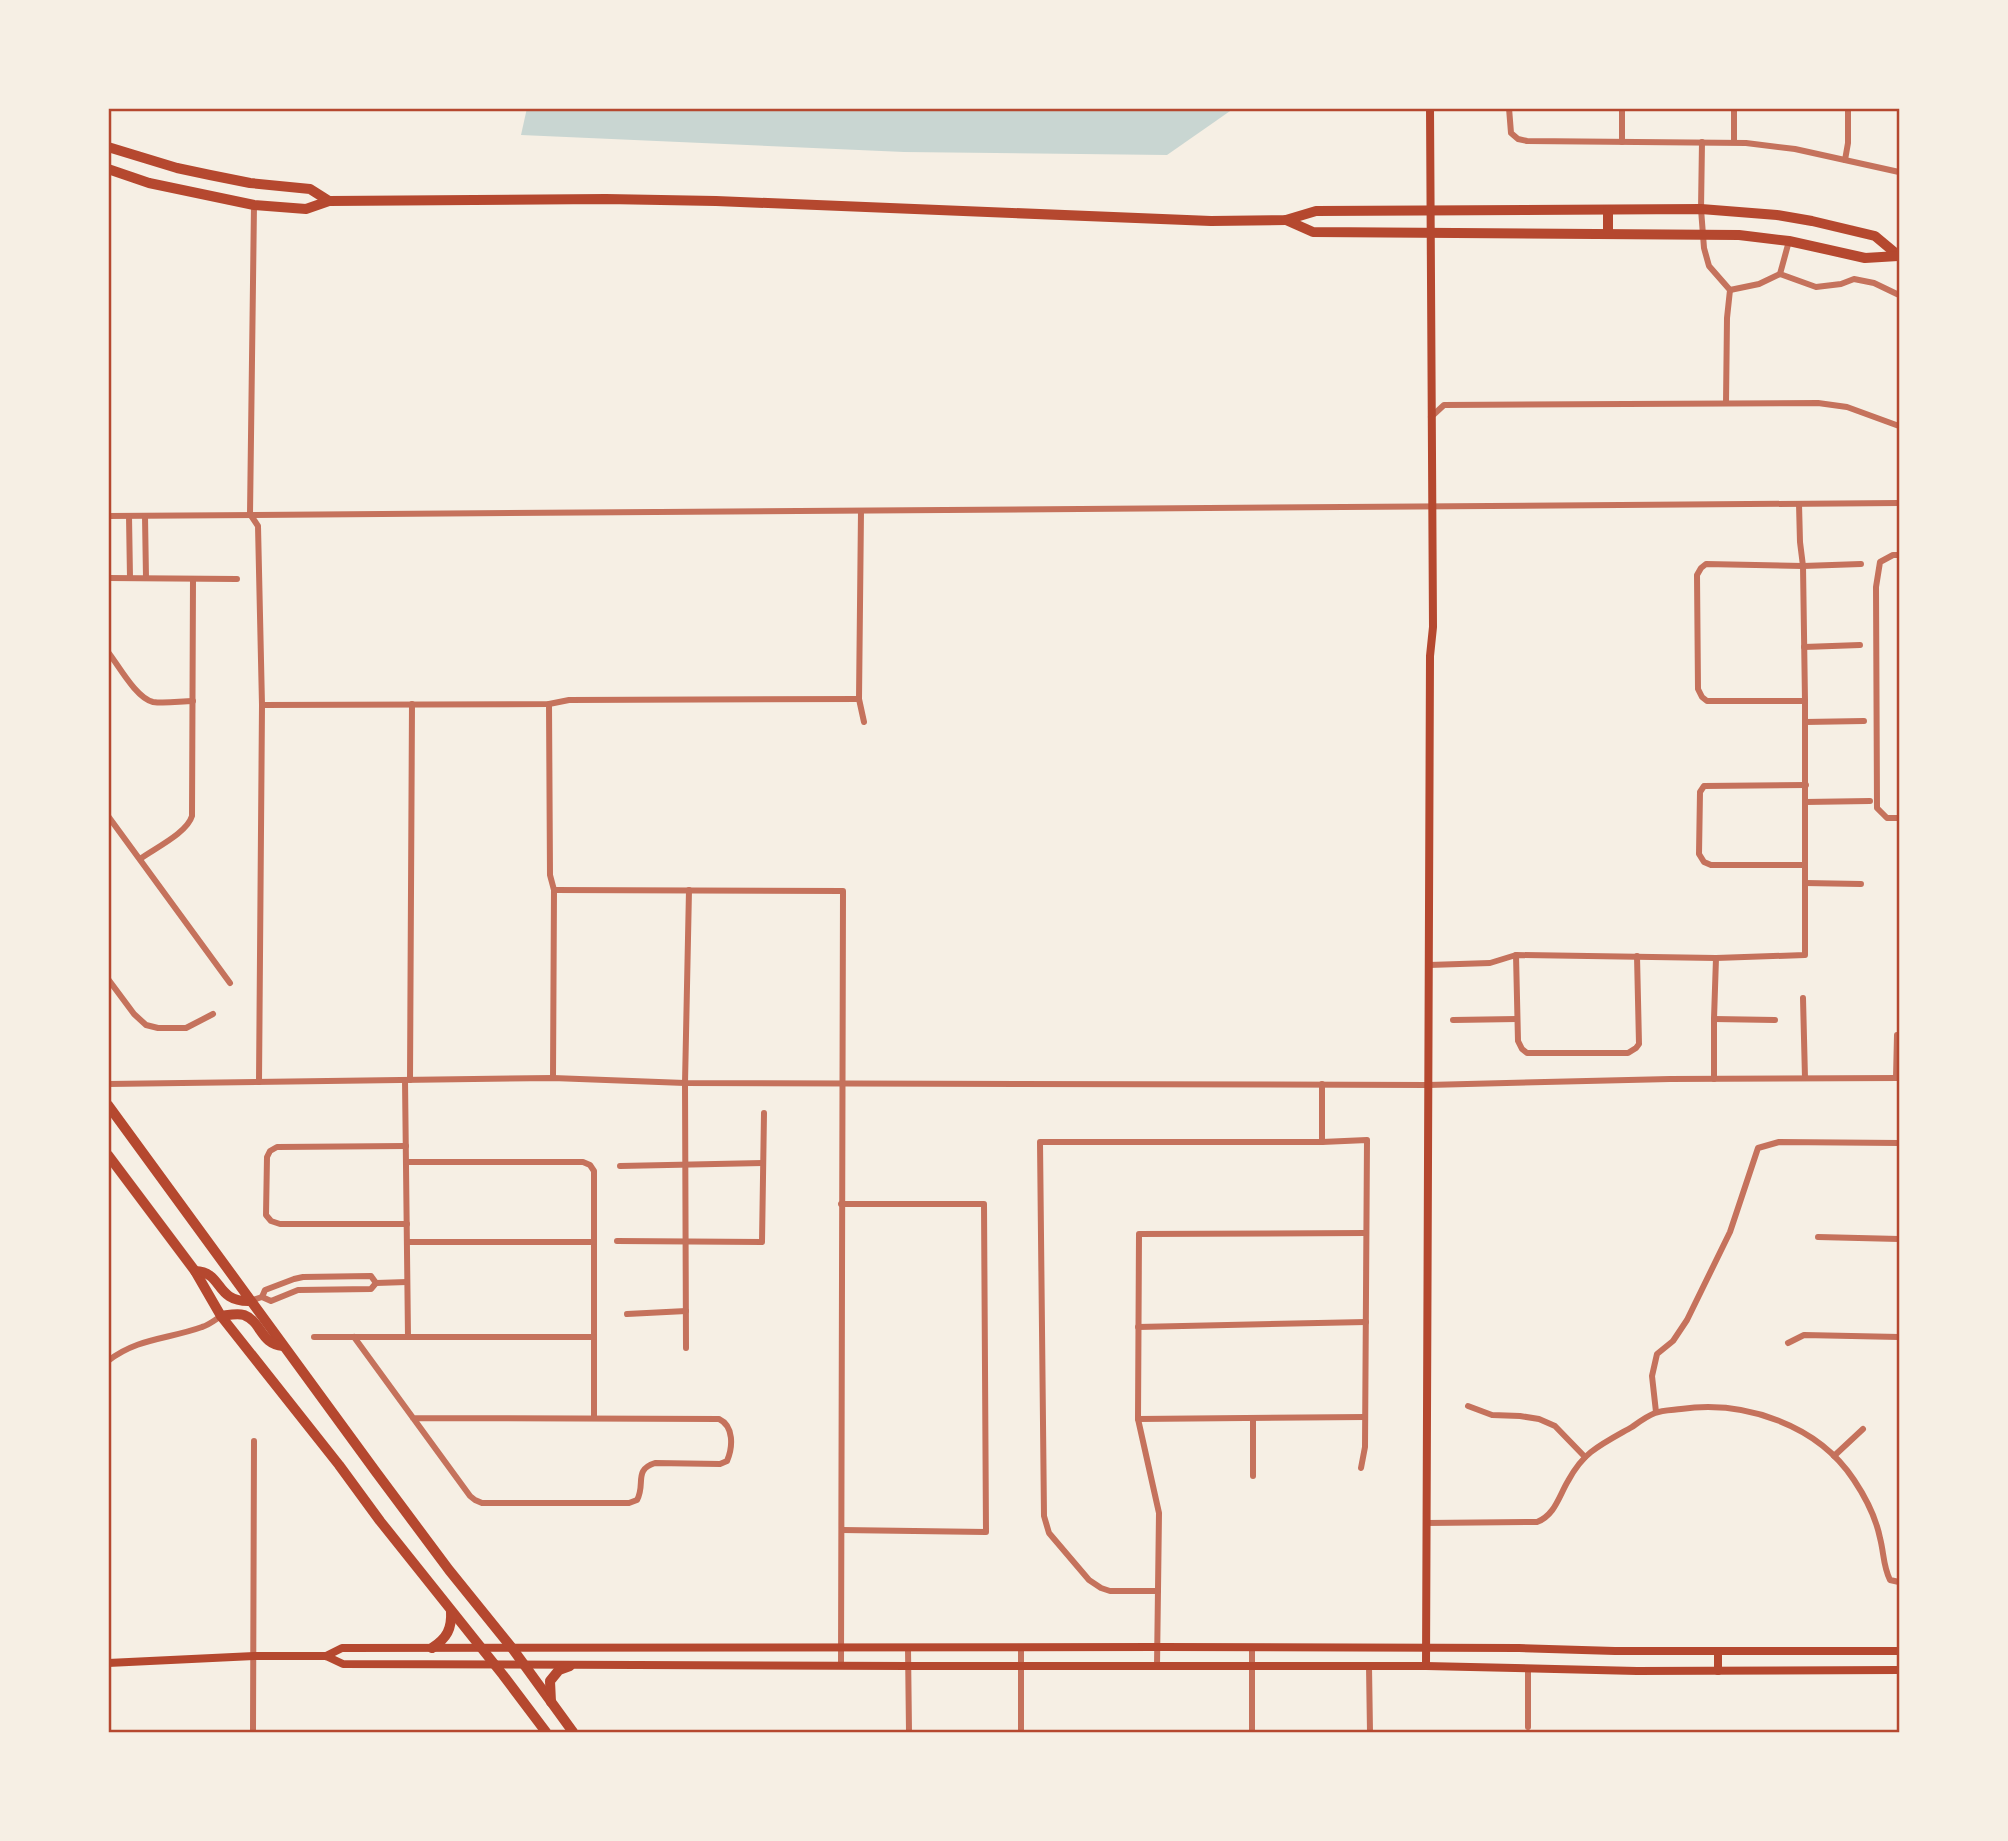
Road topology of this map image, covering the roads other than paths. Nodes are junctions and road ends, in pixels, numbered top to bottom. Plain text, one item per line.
1 (1430, 108) edge
2 (1509, 108) edge
3 (1622, 108) edge
4 (1734, 108) edge
5 (1848, 108) edge
6 (1622, 142) junction
7 (1702, 142) junction
8 (1734, 142) junction
9 (108, 147) edge
10 (1845, 160) junction
11 (108, 169) edge
12 (1899, 172) edge
13 (329, 201) junction
14 (254, 205) junction
15 (1701, 209) junction
16 (1608, 210) junction
17 (1430, 211) junction
18 (1286, 220) junction
19 (1430, 232) junction
20 (1608, 233) junction
21 (1704, 233) junction
22 (1789, 241) junction
23 (1899, 256) edge
24 (1780, 274) junction
25 (1730, 290) junction
26 (1899, 295) edge
27 (1726, 403) junction
28 (1431, 417) junction
29 (1899, 426) edge
30 (1899, 503) edge
31 (1799, 504) junction
32 (1432, 506) junction
33 (861, 511) junction
34 (250, 514) junction
35 (108, 516) edge
36 (129, 516) junction
37 (145, 516) junction
38 (1899, 555) edge
39 (1861, 564) dead end
40 (1803, 565) junction
41 (108, 578) edge
42 (130, 578) junction
43 (146, 578) junction
44 (193, 579) junction
45 (237, 579) dead end
46 (1860, 645) dead end
47 (1804, 647) junction
48 (108, 652) edge
49 (859, 699) junction
50 (193, 701) junction
51 (1805, 701) junction
52 (412, 704) junction
53 (548, 704) junction
54 (262, 705) junction
55 (1864, 721) dead end
56 (864, 722) dead end
57 (1805, 722) junction
58 (1806, 785) junction
59 (1870, 801) dead end
60 (1805, 802) junction
61 (108, 816) edge
62 (1899, 818) edge
63 (140, 859) junction
64 (1805, 864) junction
65 (1805, 883) junction
66 (1861, 884) dead end
67 (554, 890) junction
68 (689, 890) junction
69 (1516, 955) junction
70 (1637, 956) junction
71 (1716, 958) junction
72 (1429, 965) junction
73 (108, 979) edge
74 (230, 983) dead end
75 (1803, 998) dead end
76 (213, 1014) dead end
77 (1517, 1019) junction
78 (1453, 1020) dead end
79 (1714, 1020) junction
80 (1775, 1020) dead end
81 (1896, 1035) dead end
82 (553, 1078) junction
83 (1805, 1078) junction
84 (1898, 1078) edge
85 (1714, 1079) junction
86 (408, 1080) junction
87 (259, 1082) junction
88 (842, 1082) junction
89 (108, 1083) edge
90 (685, 1083) junction
91 (1322, 1084) junction
92 (1428, 1085) junction
93 (108, 1105) edge
94 (764, 1113) dead end
95 (1322, 1142) junction
96 (1899, 1143) edge
97 (406, 1146) junction
98 (108, 1155) edge
99 (406, 1162) junction
100 (763, 1163) junction
101 (685, 1165) junction
102 (620, 1166) dead end
103 (841, 1204) junction
104 (407, 1224) junction
105 (1366, 1233) junction
106 (1818, 1237) dead end
107 (1899, 1239) edge
108 (617, 1241) dead end
109 (686, 1241) junction
110 (407, 1242) junction
111 (594, 1242) junction
112 (195, 1271) junction
113 (407, 1282) junction
114 (376, 1283) junction
115 (262, 1297) junction
116 (250, 1301) junction
117 (686, 1311) junction
118 (627, 1314) dead end
119 (221, 1316) junction
120 (1366, 1322) junction
121 (1138, 1327) junction
122 (594, 1337) junction
123 (314, 1338) dead end
124 (354, 1338) junction
125 (408, 1338) junction
126 (1899, 1338) edge
127 (1788, 1343) dead end
128 (283, 1346) junction
129 (686, 1348) dead end
130 (108, 1361) edge
131 (1468, 1406) dead end
132 (1656, 1412) junction
133 (413, 1418) junction
134 (594, 1418) junction
135 (1253, 1418) junction
136 (1365, 1418) junction
137 (1138, 1419) junction
138 (1863, 1429) dead end
139 (254, 1441) dead end
140 (1834, 1456) junction
141 (1585, 1457) junction
142 (1361, 1468) dead end
143 (1253, 1476) dead end
144 (1426, 1523) junction
145 (842, 1530) junction
146 (1899, 1582) edge
147 (1158, 1591) junction
148 (450, 1611) junction
149 (1158, 1647) junction
150 (1252, 1647) junction
151 (432, 1648) junction
152 (482, 1648) junction
153 (512, 1648) junction
154 (841, 1648) junction
155 (908, 1648) junction
156 (1021, 1648) junction
157 (1426, 1648) junction
158 (1718, 1651) junction
159 (1899, 1651) edge
160 (254, 1656) junction
161 (326, 1656) junction
162 (108, 1663) edge
163 (495, 1665) junction
164 (524, 1665) junction
165 (570, 1665) junction
166 (1426, 1665) junction
167 (841, 1666) junction
168 (908, 1666) junction
169 (1021, 1666) junction
170 (1157, 1666) junction
171 (1252, 1666) junction
172 (1369, 1666) junction
173 (1528, 1669) junction
174 (1899, 1670) edge
175 (1718, 1671) junction
176 (551, 1702) junction
177 (1528, 1727) dead end
178 (253, 1732) edge
179 (545, 1732) edge
180 (573, 1732) edge
181 (909, 1732) edge
182 (1021, 1732) edge
183 (1252, 1732) edge
184 (1370, 1732) edge

1 - 17 main road
2 - 6 street
3 - 6 street
4 - 8 street
5 - 10 street
6 - 7 street
7 - 8 street
7 - 15 street
8 - 10 street
9 - 13 main road
10 - 12 street
11 - 14 main road
13 - 14 main road
13 - 18 main road
14 - 34 street
15 - 16 main road
15 - 21 street
15 - 23 main road
16 - 17 main road
16 - 20 main road
17 - 18 main road
17 - 19 main road
18 - 19 main road
19 - 20 main road
19 - 28 main road
20 - 21 main road
21 - 22 main road
21 - 25 street
22 - 23 main road
22 - 24 street
24 - 25 street
24 - 26 street
25 - 27 street
27 - 28 street
27 - 29 street
28 - 32 main road
30 - 31 street
31 - 32 street
31 - 40 street
32 - 33 street
32 - 72 main road
33 - 34 street
33 - 49 street
34 - 37 street
34 - 54 street
35 - 36 street
36 - 37 street
36 - 42 street
37 - 43 street
38 - 62 street
39 - 40 street
40 - 47 street
40 - 51 street
41 - 42 street
42 - 43 street
43 - 44 street
44 - 45 street
44 - 50 street
46 - 47 street
47 - 51 street
48 - 50 street
49 - 53 street
49 - 56 street
50 - 63 street
51 - 57 street
52 - 53 street
52 - 54 street
52 - 86 street
53 - 67 street
54 - 87 street
55 - 57 street
57 - 58 street
58 - 60 street
58 - 64 street
59 - 60 street
60 - 64 street
61 - 63 street
63 - 74 street
64 - 65 street
65 - 66 street
65 - 71 street
67 - 68 street
67 - 82 street
68 - 88 street
68 - 90 street
69 - 70 street
69 - 72 street
69 - 77 street
70 - 71 street
70 - 77 street
71 - 79 street
72 - 92 main road
73 - 76 street
75 - 83 street
77 - 78 street
79 - 80 street
79 - 85 street
81 - 84 street
82 - 86 street
82 - 90 street
83 - 84 street
83 - 85 street
85 - 92 street
86 - 87 street
86 - 97 street
87 - 89 street
88 - 90 street
88 - 91 street
88 - 103 street
90 - 101 street
91 - 92 street
91 - 95 street
92 - 144 main road
93 - 116 main road
94 - 100 street
95 - 105 street
95 - 147 street
96 - 132 street
97 - 99 street
97 - 104 street
98 - 112 main road
99 - 104 street
99 - 111 street
100 - 101 street
100 - 109 street
101 - 102 street
101 - 109 street
103 - 145 street
103 - 145 street
104 - 110 street
105 - 120 street
105 - 121 street
106 - 107 street
108 - 109 street
109 - 117 street
110 - 111 street
110 - 113 street
111 - 122 street
112 - 116 main road
112 - 119 main road
113 - 114 street
113 - 125 street
114 - 115 street
114 - 115 street
115 - 116 street
116 - 128 main road
117 - 118 street
117 - 129 street
119 - 128 main road
119 - 130 street
119 - 148 main road
120 - 121 street
120 - 136 street
121 - 137 street
122 - 125 street
122 - 134 street
123 - 124 street
124 - 125 street
124 - 133 street
126 - 127 street
128 - 153 main road
131 - 141 street
132 - 140 street
132 - 141 street
133 - 134 street
133 - 134 street
135 - 136 street
135 - 137 street
135 - 143 street
136 - 142 street
137 - 147 street
138 - 140 street
139 - 160 street
140 - 146 street
141 - 144 street
144 - 157 main road
145 - 154 street
147 - 149 street
148 - 151 main road
148 - 152 main road
149 - 150 main road
149 - 156 main road
149 - 170 street
150 - 157 main road
150 - 171 street
151 - 152 main road
151 - 161 main road
152 - 153 main road
152 - 163 main road
153 - 154 main road
153 - 164 main road
154 - 155 main road
154 - 167 street
155 - 156 main road
155 - 168 street
156 - 169 street
157 - 158 main road
157 - 166 main road
158 - 159 main road
158 - 175 main road
160 - 161 main road
160 - 162 main road
160 - 178 street
161 - 163 main road
163 - 164 main road
163 - 179 main road
164 - 165 main road
164 - 176 main road
165 - 167 main road
165 - 176 main road
166 - 172 main road
166 - 173 main road
167 - 168 main road
168 - 169 main road
168 - 181 street
169 - 170 main road
169 - 182 street
170 - 171 main road
171 - 172 main road
171 - 183 street
172 - 184 street
173 - 175 main road
173 - 177 street
174 - 175 main road
176 - 180 main road

